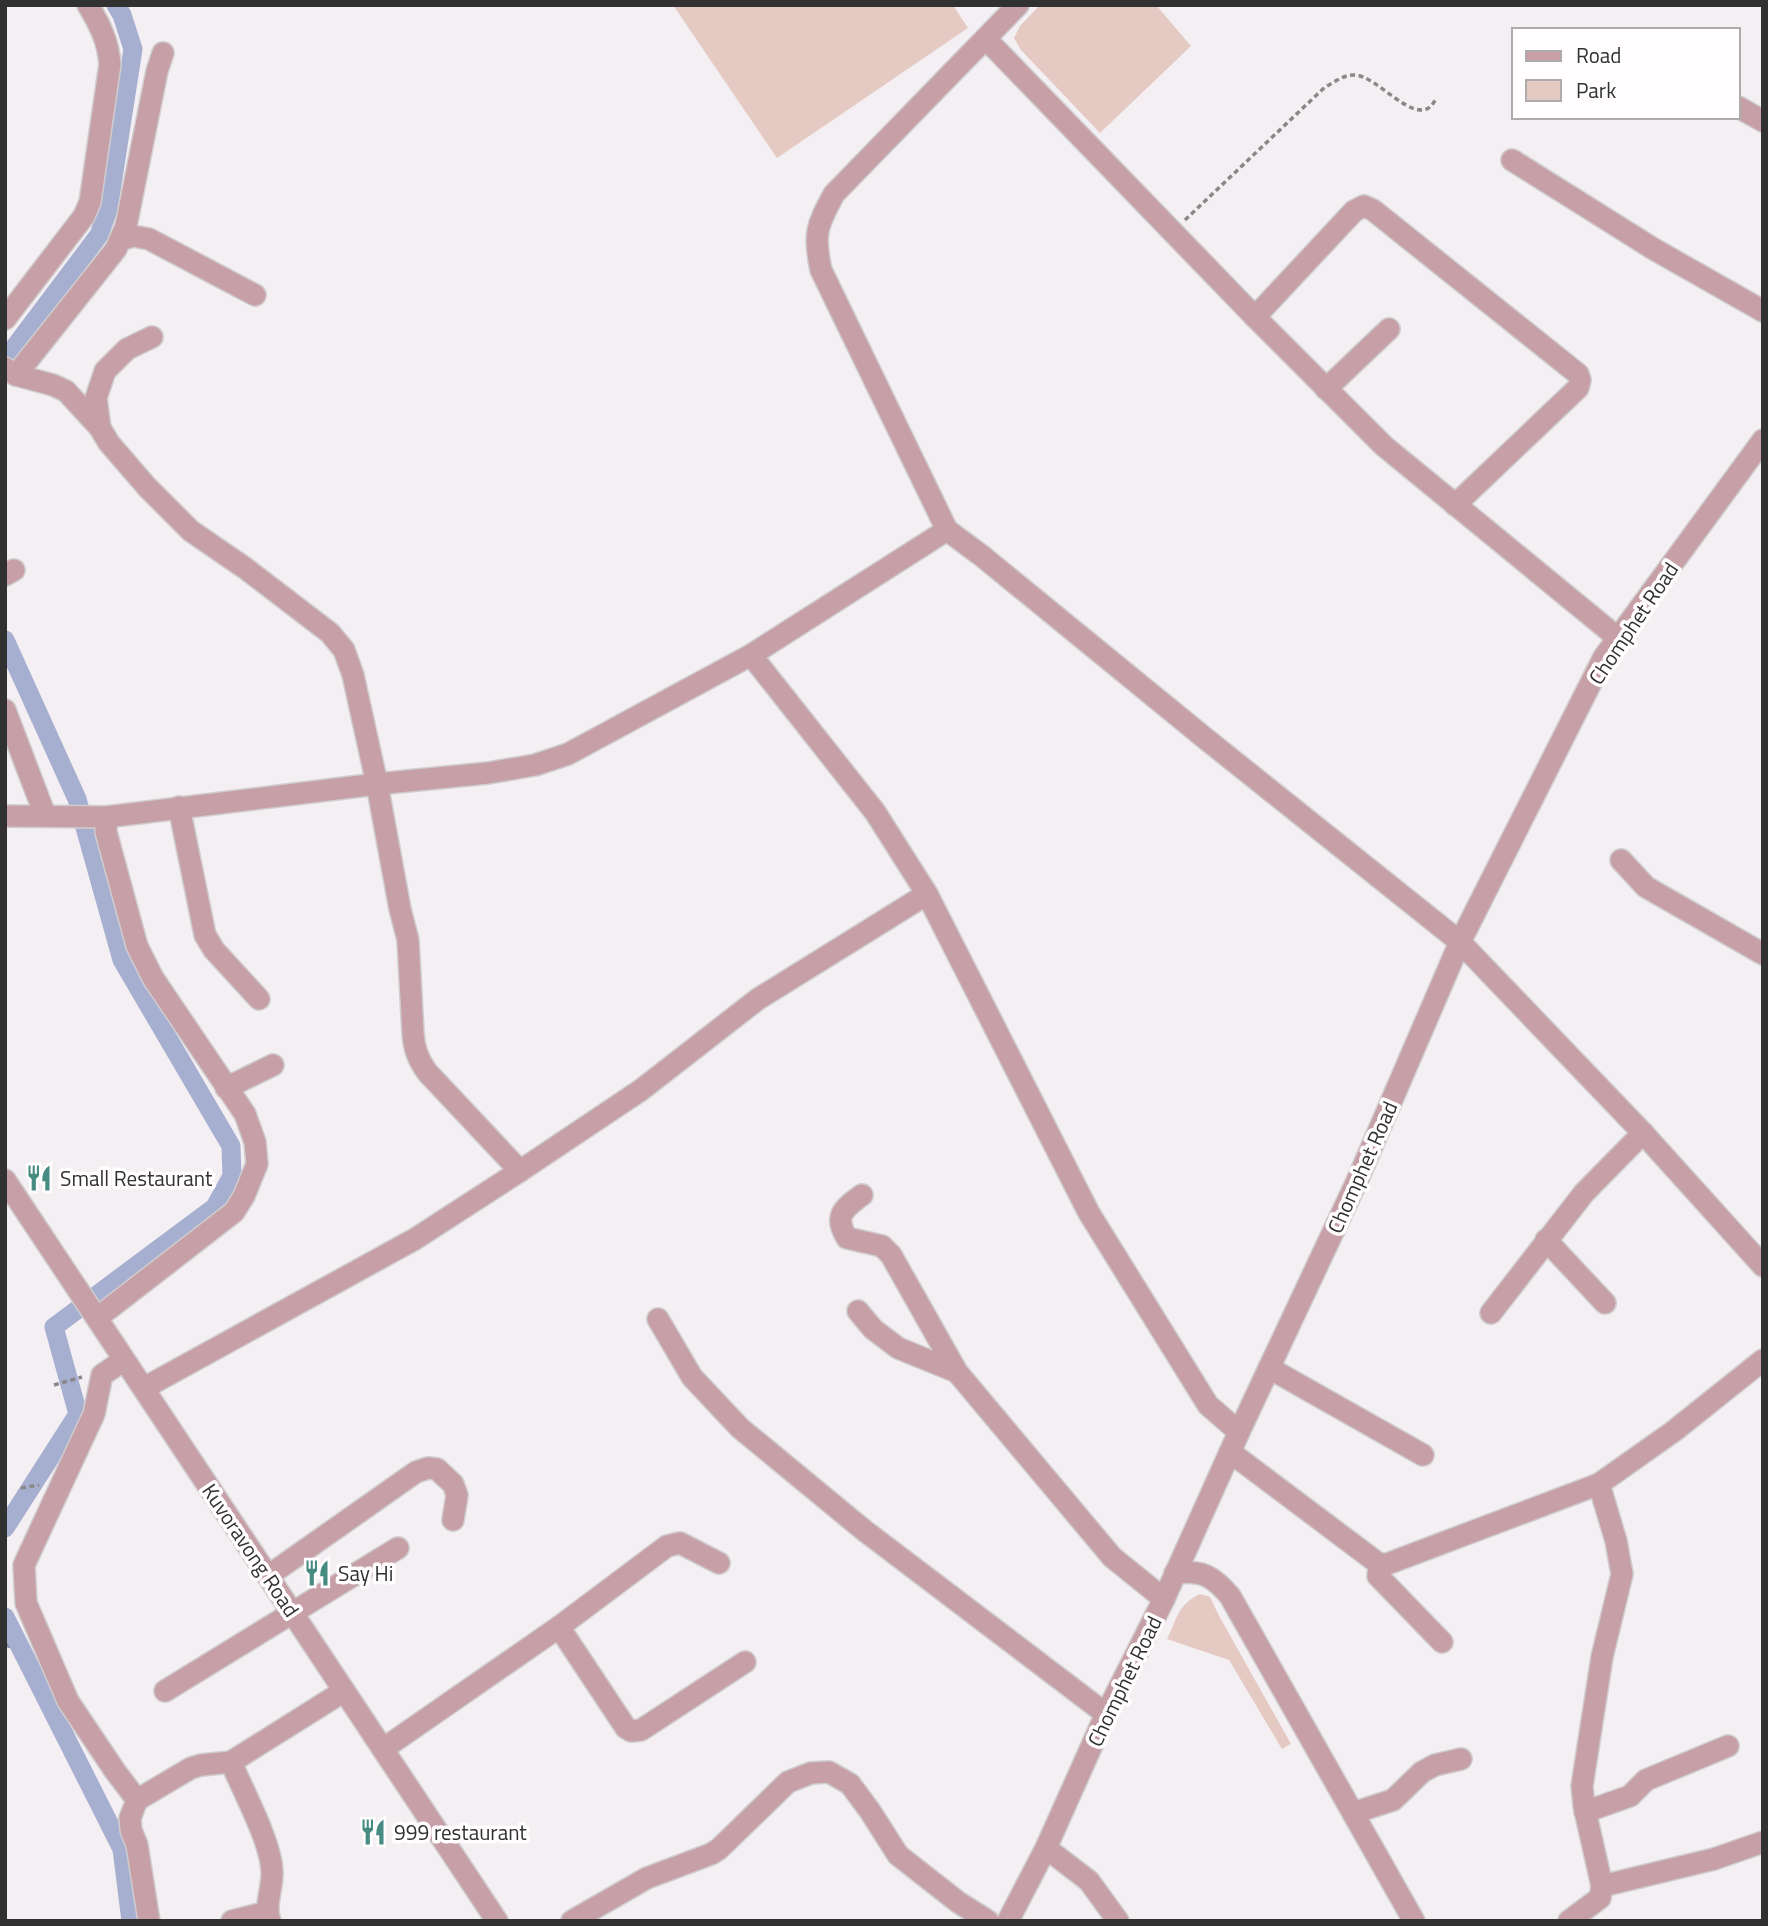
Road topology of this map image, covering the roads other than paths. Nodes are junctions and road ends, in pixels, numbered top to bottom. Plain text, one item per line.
1 (88, 5) edge
2 (1018, 5) edge
3 (986, 39) junction
4 (163, 53) dead end
5 (1740, 108) edge
6 (1763, 121) edge
7 (1512, 160) dead end
8 (120, 240) junction
9 (255, 295) dead end
10 (1763, 311) edge
11 (1255, 317) junction
12 (5, 318) edge
13 (1388, 329) dead end
14 (152, 338) dead end
15 (11, 371) edge
16 (1326, 389) junction
17 (100, 428) junction
18 (1763, 440) edge
19 (1455, 505) junction
20 (947, 530) junction
21 (1618, 638) junction
22 (751, 655) junction
23 (5, 710) edge
24 (377, 784) junction
25 (179, 807) junction
26 (45, 815) junction
27 (5, 816) edge
28 (100, 818) junction
29 (1622, 860) dead end
30 (927, 894) junction
31 (1460, 942) junction
32 (1763, 954) edge
33 (259, 999) dead end
34 (272, 1065) dead end
35 (226, 1088) junction
36 (1643, 1133) junction
37 (520, 1171) junction
38 (5, 1180) edge
39 (862, 1195) dead end
40 (12, 1204) edge
41 (1546, 1240) junction
42 (1763, 1265) edge
43 (1605, 1303) dead end
44 (858, 1311) dead end
45 (1491, 1313) dead end
46 (95, 1316) junction
47 (658, 1319) dead end
48 (124, 1360) junction
49 (1763, 1360) edge
50 (1269, 1368) junction
51 (957, 1372) junction
52 (144, 1388) junction
53 (1239, 1432) junction
54 (1230, 1452) junction
55 (1423, 1455) dead end
56 (1599, 1483) junction
57 (453, 1520) dead end
58 (398, 1548) dead end
59 (719, 1563) dead end
60 (1378, 1564) junction
61 (1175, 1573) junction
62 (268, 1576) junction
63 (1164, 1598) junction
64 (292, 1613) junction
65 (559, 1627) junction
66 (1443, 1642) dead end
67 (745, 1662) dead end
68 (165, 1691) dead end
69 (344, 1691) junction
70 (1106, 1714) junction
71 (1728, 1746) dead end
72 (383, 1749) junction
73 (1461, 1759) dead end
74 (231, 1762) junction
75 (137, 1800) junction
76 (1585, 1812) junction
77 (1353, 1813) junction
78 (1763, 1842) edge
79 (1046, 1848) junction
80 (1602, 1886) junction
81 (269, 1916) edge
82 (149, 1921) edge
83 (232, 1921) edge
84 (496, 1921) edge
85 (572, 1921) edge
86 (988, 1921) edge
87 (1008, 1921) edge
88 (1118, 1921) edge
89 (1414, 1921) edge
90 (1569, 1921) edge

1 - 12 street
2 - 3 street
3 - 11 street
3 - 20 street
4 - 8 street
5 - 6 street
7 - 10 street
8 - 9 street
8 - 15 street
11 - 16 street
11 - 19 street
13 - 16 street
14 - 17 street
15 - 17 street
16 - 19 street
17 - 24 street
18 - 21 street, Chomphet Road
19 - 21 street
20 - 22 street
20 - 31 street
21 - 31 street, Chomphet Road
22 - 24 street
22 - 30 street
23 - 26 street
24 - 25 street
24 - 37 street
25 - 28 street
25 - 33 street
26 - 27 street
26 - 28 street
28 - 35 street
29 - 32 street
30 - 37 street
30 - 53 street
31 - 36 street
31 - 50 street, Chomphet Road
34 - 35 street
35 - 46 street
36 - 41 street
36 - 42 street
37 - 52 street
38 - 40 street, Kuvoravong Road
39 - 51 street
40 - 46 street, Kuvoravong Road
41 - 43 street
41 - 45 street
44 - 51 street
46 - 48 street, Kuvoravong Road
47 - 70 street
48 - 52 street, Kuvoravong Road
48 - 75 street
49 - 56 street
50 - 53 street, Chomphet Road
50 - 55 street
51 - 63 street
52 - 62 street, Kuvoravong Road
53 - 54 street, Chomphet Road
54 - 60 street
54 - 61 street, Chomphet Road
56 - 60 street
56 - 76 street
57 - 62 street
58 - 64 street
59 - 65 street
60 - 66 street
61 - 63 street, Chomphet Road
61 - 77 street
62 - 64 street, Kuvoravong Road
63 - 70 street, Chomphet Road
64 - 68 street
64 - 69 street, Kuvoravong Road
65 - 67 street
65 - 72 street
69 - 72 street, Kuvoravong Road
69 - 74 street
70 - 79 street, Chomphet Road
71 - 76 street
72 - 84 street, Kuvoravong Road
73 - 77 street
74 - 75 street
74 - 81 street
75 - 82 street
76 - 80 street
77 - 89 street
78 - 80 street
79 - 87 street, Chomphet Road
79 - 88 street
80 - 90 street
81 - 83 street
85 - 86 street

